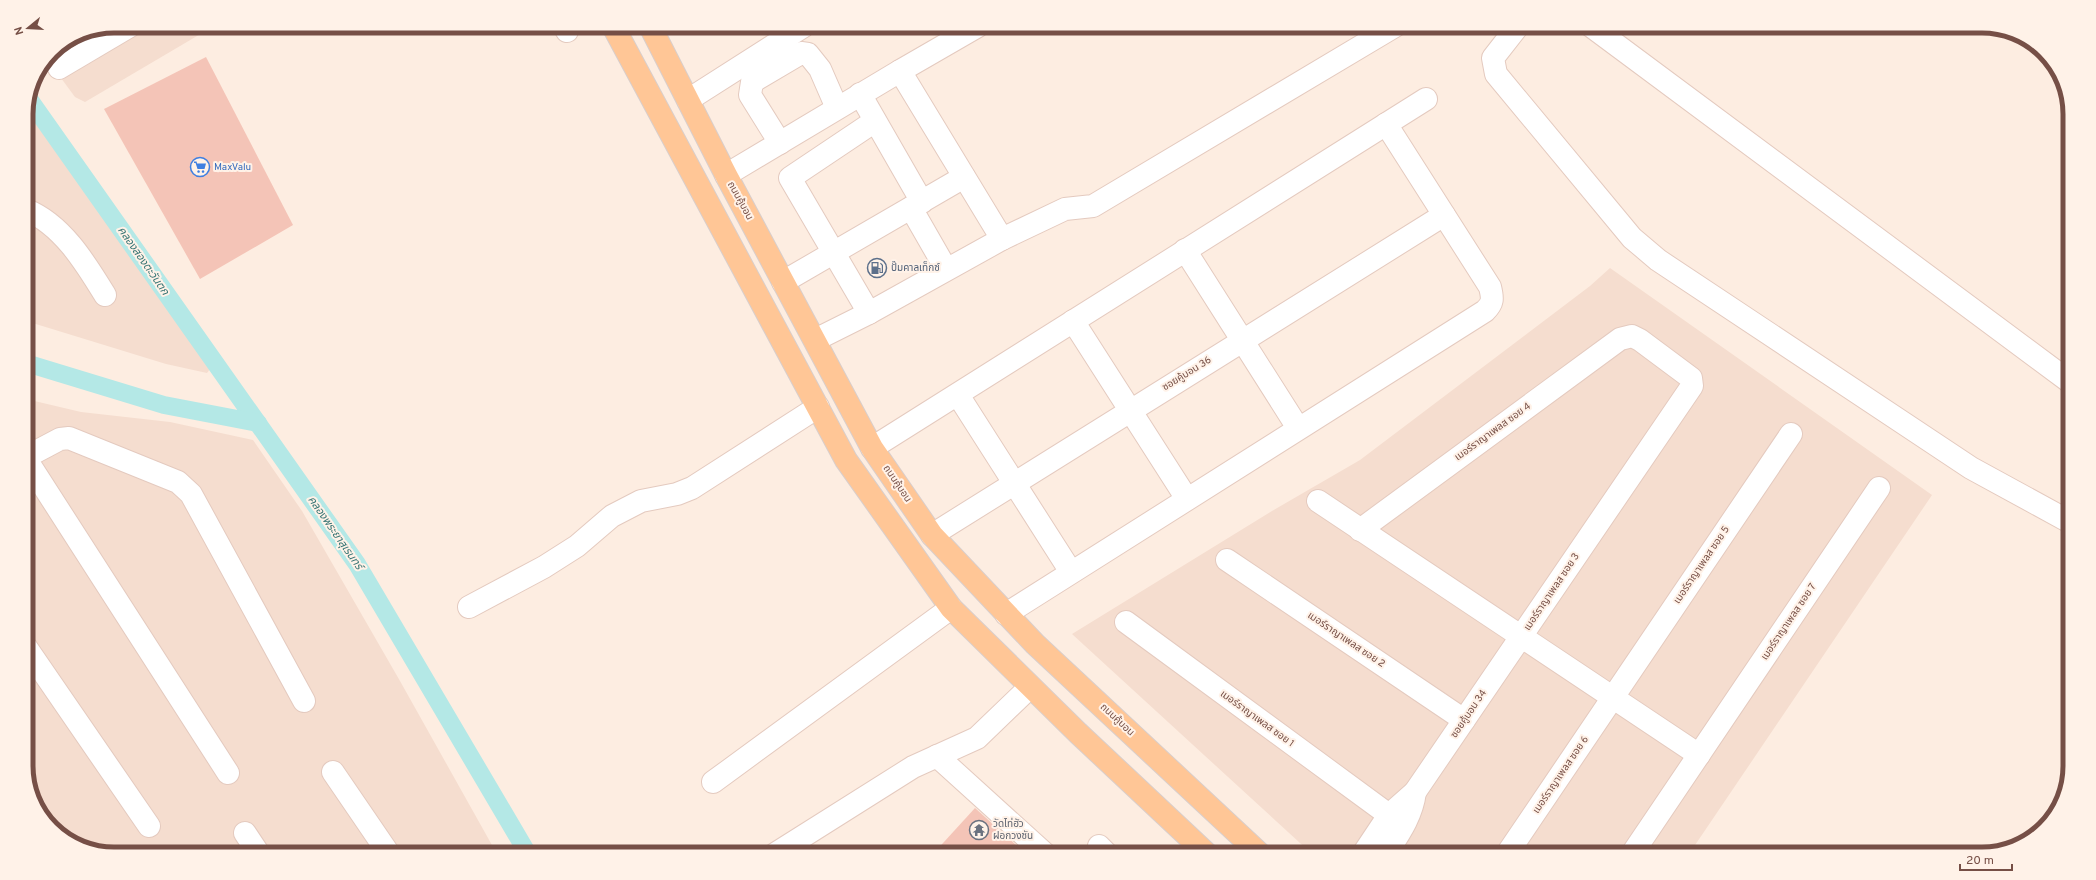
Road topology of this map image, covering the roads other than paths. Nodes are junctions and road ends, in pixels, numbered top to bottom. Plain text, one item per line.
1 (617, 33) edge
2 (654, 33) edge
3 (793, 33) edge
4 (966, 33) edge
5 (1383, 33) edge
6 (1513, 33) edge
7 (1600, 33) edge
8 (103, 34) edge
9 (59, 68) dead end
10 (900, 71) junction
11 (860, 94) junction
12 (1426, 99) dead end
13 (688, 100) junction
14 (837, 108) junction
15 (876, 122) junction
16 (1386, 124) junction
17 (780, 143) junction
18 (726, 175) junction
19 (964, 177) junction
20 (916, 205) junction
21 (744, 207) junction
22 (33, 213) edge
23 (1444, 215) junction
24 (717, 221) junction
25 (1002, 239) junction
26 (1185, 250) junction
27 (834, 253) junction
28 (946, 269) junction
29 (784, 282) junction
30 (105, 295) dead end
31 (869, 313) junction
32 (1073, 321) junction
33 (815, 340) junction
34 (1241, 341) junction
35 (2063, 377) edge
36 (1692, 386) joint
37 (958, 394) junction
38 (818, 407) junction
39 (1130, 410) junction
40 (1298, 428) junction
41 (1791, 434) dead end
42 (872, 448) junction
43 (33, 454) edge
44 (33, 469) edge
45 (1015, 484) junction
46 (1879, 488) dead end
47 (1187, 499) junction
48 (1318, 501) dead end
49 (2063, 518) edge
50 (1360, 530) junction
51 (932, 535) junction
52 (1227, 560) dead end
53 (1071, 572) junction
54 (469, 607) dead end
55 (951, 608) junction
56 (1006, 614) junction
57 (1126, 622) dead end
58 (1522, 636) junction
59 (33, 657) edge
60 (1030, 687) junction
61 (1614, 697) junction
62 (304, 701) dead end
63 (1464, 720) junction
64 (1699, 755) junction
65 (936, 756) junction
66 (333, 772) dead end
67 (228, 773) dead end
68 (713, 782) dead end
69 (1415, 792) junction
70 (1389, 815) junction
71 (149, 826) dead end
72 (245, 834) dead end
73 (254, 847) edge
74 (383, 847) edge
75 (786, 847) edge
76 (1037, 847) edge
77 (1198, 847) edge
78 (1252, 847) edge
79 (1368, 847) edge
80 (1390, 847) edge
81 (1512, 847) edge
82 (1637, 847) edge

1 - 24 main road
2 - 13 main road, ถนนคู้บอน
3 - 13 street
4 - 10 street
5 - 25 street
6 - 49 street
7 - 35 street
8 - 9 street
10 - 11 street
10 - 19 street
11 - 14 street
11 - 15 street
12 - 16 street
13 - 18 main road, ถนนคู้บอน
14 - 17 street
14 - 17 street
15 - 20 street
15 - 27 street
16 - 23 street
16 - 26 street
17 - 18 street
18 - 21 main road, ถนนคู้บอน
19 - 20 street
19 - 25 street
20 - 27 street
20 - 28 street
21 - 24 main road
21 - 29 main road, ถนนคู้บอน
22 - 30 street
23 - 34 street, ซอยคู้บอน 36
23 - 40 street
24 - 38 main road
25 - 28 street
26 - 32 street
26 - 34 street
27 - 29 street
27 - 31 street
28 - 31 street
29 - 33 main road, ถนนคู้บอน
31 - 33 street
32 - 37 street
32 - 39 street
33 - 42 main road, ถนนคู้บอน
34 - 39 street, ซอยคู้บอน 36
34 - 40 street
36 - 50 street, เมอร์ราญาเพลส ซอย 4
36 - 58 street, เมอร์ราญาเพลส ซอย 3
37 - 42 street
37 - 45 street
38 - 54 street
38 - 55 main road
39 - 45 street, ซอยคู้บอน 36
39 - 47 street
40 - 47 street
41 - 61 street, เมอร์ราญาเพลส ซอย 5
42 - 51 main road, ถนนคู้บอน
43 - 62 street
44 - 67 street
45 - 51 street, ซอยคู้บอน 36
45 - 53 street
46 - 64 street, เมอร์ราญาเพลส ซอย 7
47 - 53 street
48 - 50 street, เมอร์ราญาเพลส ซอย 3
50 - 58 street, เมอร์ราญาเพลส ซอย 3
51 - 56 main road, ถนนคู้บอน
52 - 63 street, เมอร์ราญาเพลส ซอย 2
53 - 56 street
55 - 60 main road
55 - 68 street
56 - 78 main road, ถนนคู้บอน
57 - 70 street, เมอร์ราญาเพลส ซอย 1
58 - 61 street
58 - 63 street, ซอยคู้บอน 34
59 - 71 street
60 - 65 street
60 - 77 main road
61 - 64 street
61 - 81 street, เมอร์ราญาเพลส ซอย 6
63 - 69 street, ซอยคู้บอน 34
64 - 82 street, เมอร์ราญาเพลส ซอย 7
65 - 75 street
65 - 76 street
66 - 74 street
69 - 70 street, ซอยคู้บอน 34
69 - 80 street, ซอยคู้บอน 34
70 - 79 street, ซอยคู้บอน 34
72 - 73 street

